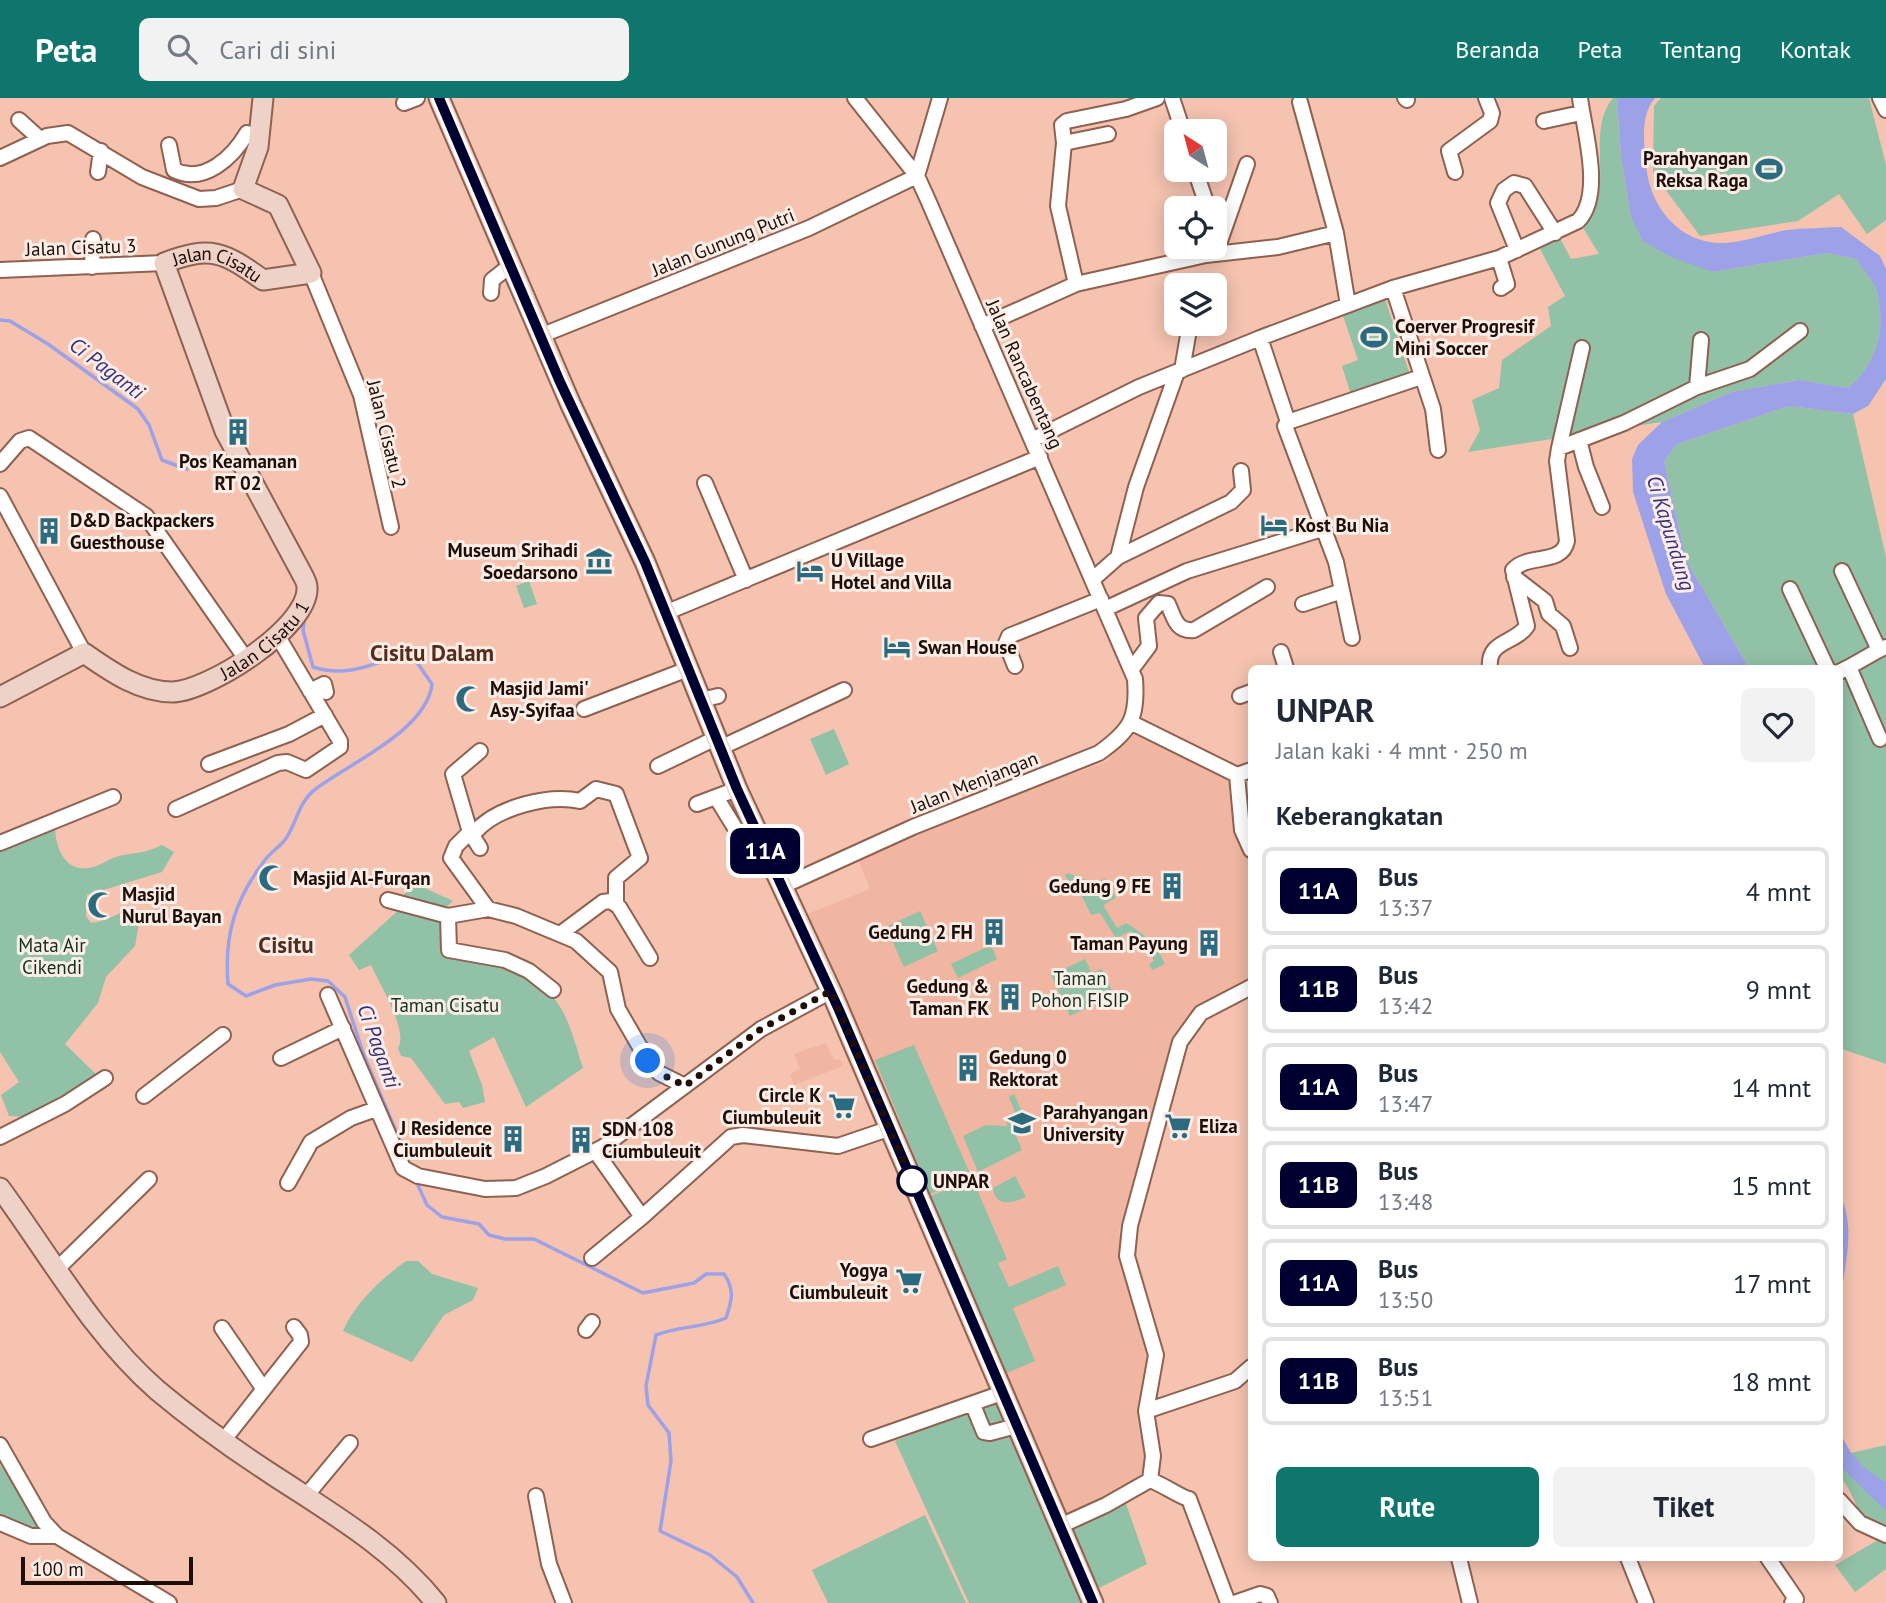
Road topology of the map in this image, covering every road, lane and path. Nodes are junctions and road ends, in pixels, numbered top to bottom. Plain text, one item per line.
1 (262, 98) edge
2 (439, 98) edge
3 (855, 98) edge
4 (873, 98) edge
5 (940, 98) edge
6 (1157, 98) edge
7 (1172, 98) edge
8 (1486, 98) edge
9 (1880, 98) edge
10 (1300, 102) dead end
11 (1582, 103) edge
12 (1114, 104) edge
13 (1886, 110) edge
14 (867, 113) junction
15 (1179, 119) edge
16 (19, 120) dead end
17 (1544, 121) dead end
18 (1108, 134) dead end
19 (260, 136) junction
20 (40, 139) junction
21 (1064, 143) junction
22 (169, 145) dead end
23 (101, 151) junction
24 (0, 158) edge
25 (1247, 164) dead end
26 (98, 172) dead end
27 (1455, 172) dead end
28 (917, 176) junction
29 (243, 189) junction
30 (1227, 233) edge
31 (1336, 233) junction
32 (1555, 233) junction
33 (93, 239) dead end
34 (1227, 247) edge
35 (1517, 250) junction
36 (1499, 258) junction
37 (1173, 259) edge
38 (164, 263) junction
39 (511, 265) junction
40 (92, 267) junction
41 (0, 270) edge
42 (311, 274) junction
43 (1076, 284) junction
44 (1393, 288) junction
45 (1501, 288) dead end
46 (491, 293) dead end
47 (1348, 305) junction
48 (982, 326) junction
49 (1800, 331) dead end
50 (540, 336) junction
51 (1187, 336) edge
52 (1259, 338) junction
53 (1701, 340) dead end
54 (1582, 348) dead end
55 (1179, 371) junction
56 (1421, 377) junction
57 (1698, 387) junction
58 (1288, 422) junction
59 (1032, 440) junction
60 (1579, 440) junction
61 (1559, 448) junction
62 (1438, 450) dead end
63 (1040, 457) junction
64 (0, 464) edge
65 (1241, 471) dead end
66 (705, 483) dead end
67 (0, 496) edge
68 (1602, 507) dead end
69 (391, 527) dead end
70 (1322, 529) junction
71 (1118, 557) junction
72 (1842, 571) dead end
73 (1514, 577) junction
74 (746, 580) junction
75 (1092, 580) junction
76 (1267, 587) dead end
77 (1790, 589) dead end
78 (1342, 591) junction
79 (1103, 604) junction
80 (1303, 604) dead end
81 (665, 613) junction
82 (277, 635) junction
83 (1352, 638) dead end
84 (1570, 648) dead end
85 (1882, 649) edge
86 (1281, 652) dead end
87 (84, 653) junction
88 (246, 659) junction
89 (1285, 665) edge
90 (1490, 665) edge
91 (1826, 665) edge
92 (1015, 666) dead end
93 (688, 668) junction
94 (1844, 669) edge
95 (1133, 674) junction
96 (310, 691) junction
97 (844, 691) dead end
98 (326, 692) dead end
99 (0, 697) edge
100 (584, 709) dead end
101 (324, 715) junction
102 (1132, 723) junction
103 (1880, 739) dead end
104 (718, 743) junction
105 (480, 751) dead end
106 (209, 764) dead end
107 (658, 766) dead end
108 (1244, 772) edge
109 (737, 789) junction
110 (113, 797) dead end
111 (716, 797) junction
112 (697, 804) dead end
113 (176, 809) dead end
114 (472, 832) junction
115 (759, 839) junction
116 (0, 843) edge
117 (1248, 843) edge
118 (480, 848) dead end
119 (783, 886) junction
120 (388, 900) dead end
121 (616, 904) junction
122 (488, 909) junction
123 (448, 915) junction
124 (560, 934) junction
125 (650, 958) dead end
126 (1248, 989) edge
127 (554, 990) dead end
128 (831, 991) junction
129 (328, 995) dead end
130 (343, 1028) junction
131 (223, 1035) dead end
132 (281, 1058) dead end
133 (105, 1078) dead end
134 (685, 1086) junction
135 (144, 1096) dead end
136 (376, 1109) junction
137 (888, 1129) junction
138 (0, 1137) edge
139 (596, 1152) junction
140 (149, 1179) dead end
141 (288, 1182) dead end
142 (0, 1188) edge
143 (642, 1217) junction
144 (592, 1258) dead end
145 (56, 1270) junction
146 (294, 1327) dead end
147 (222, 1328) dead end
148 (1248, 1370) edge
149 (263, 1388) junction
150 (1002, 1393) junction
151 (973, 1405) junction
152 (1146, 1411) junction
153 (1016, 1426) junction
154 (871, 1439) dead end
155 (223, 1441) junction
156 (350, 1443) dead end
157 (0, 1445) edge
158 (1150, 1480) junction
159 (306, 1496) junction
160 (536, 1496) dead end
161 (1843, 1504) edge
162 (0, 1522) edge
163 (1060, 1526) junction
164 (1886, 1535) edge
165 (57, 1536) junction
166 (1460, 1561) edge
167 (1629, 1561) edge
168 (1770, 1561) edge
169 (169, 1603) edge
170 (436, 1603) edge
171 (565, 1603) edge
172 (1093, 1603) edge
173 (1233, 1603) edge
174 (1270, 1603) edge
175 (1470, 1603) edge
176 (1646, 1603) edge
177 (1792, 1603) edge

1 - 19 street
2 - 39 street
3 - 14 street, Jalan Rancabentang
4 - 14 street
5 - 28 street
6 - 12 street
7 - 15 street
8 - 27 street
9 - 13 street
10 - 31 street
11 - 17 street
11 - 32 street
12 - 21 street
14 - 28 street, Jalan Rancabentang
16 - 20 street
18 - 21 street
19 - 22 street
19 - 29 street
20 - 23 street
20 - 24 street
21 - 43 street
23 - 26 street
23 - 29 street
25 - 30 street
28 - 48 street, Jalan Rancabentang
28 - 50 street, Jalan Gunung Putri
29 - 42 street
31 - 34 street
31 - 47 street
32 - 35 street
32 - 35 street
33 - 40 street
35 - 36 street
36 - 44 street
36 - 45 street
37 - 43 street
38 - 40 street, Jalan Cisatu 3
38 - 42 street, Jalan Cisatu
38 - 82 street, Jalan Cisatu 1
39 - 46 street
39 - 50 street
40 - 41 street, Jalan Cisatu 3
42 - 69 street, Jalan Cisatu 2
43 - 48 street
44 - 47 street
44 - 56 street
47 - 52 street
48 - 59 street, Jalan Rancabentang
49 - 57 street
50 - 81 street
51 - 55 street
52 - 55 street
52 - 58 street
53 - 57 street
54 - 61 street
55 - 59 street
55 - 71 street
56 - 58 street
56 - 62 street
57 - 60 street
58 - 70 street
59 - 63 street, Jalan Rancabentang
60 - 61 street
60 - 68 street
61 - 73 street
63 - 74 street
63 - 75 street, Jalan Rancabentang
64 - 88 street
65 - 71 street
66 - 74 street
67 - 87 street
70 - 78 street
70 - 79 street
71 - 75 street
72 - 85 street
73 - 84 street
73 - 90 street
74 - 81 street
75 - 79 street, Jalan Rancabentang
76 - 95 street
77 - 91 street
78 - 80 street
78 - 83 street
79 - 92 street
79 - 95 street, Jalan Rancabentang
81 - 93 street
82 - 88 street, Jalan Cisatu 1
82 - 96 street
85 - 94 street
86 - 89 street
87 - 88 street, Jalan Cisatu 1
87 - 99 street
93 - 100 street
93 - 104 street
94 - 103 street
95 - 102 street
96 - 98 street
96 - 101 street
97 - 104 street
101 - 106 street
101 - 113 street
102 - 108 street
102 - 119 street, Jalan Menjangan
104 - 107 street
104 - 109 street
105 - 114 street
108 - 117 street
109 - 111 street
109 - 115 street
110 - 116 street
111 - 112 street
111 - 115 street
114 - 118 street
114 - 121 street
114 - 122 street
115 - 119 street
119 - 128 street
120 - 123 street
121 - 124 street
121 - 125 street
122 - 123 street
122 - 124 street
123 - 127 street
124 - 134 street
126 - 152 street
128 - 134 street
128 - 137 street
129 - 130 street
130 - 132 street
130 - 136 street
131 - 135 street
133 - 138 street
134 - 139 street
136 - 139 street
136 - 141 street
137 - 143 street
137 - 150 street
139 - 143 street
140 - 145 street
142 - 145 street
143 - 144 street
145 - 155 street
146 - 149 street
147 - 149 street
148 - 152 street
149 - 155 street
150 - 151 street
150 - 153 street
151 - 153 street
151 - 154 street
152 - 158 street
153 - 163 street
155 - 159 street
156 - 159 street
157 - 165 street
158 - 163 street
158 - 173 street
159 - 170 street
160 - 171 street
161 - 164 street
162 - 165 street
163 - 172 street
165 - 169 street
166 - 175 street
167 - 176 street
168 - 177 street
173 - 174 street

